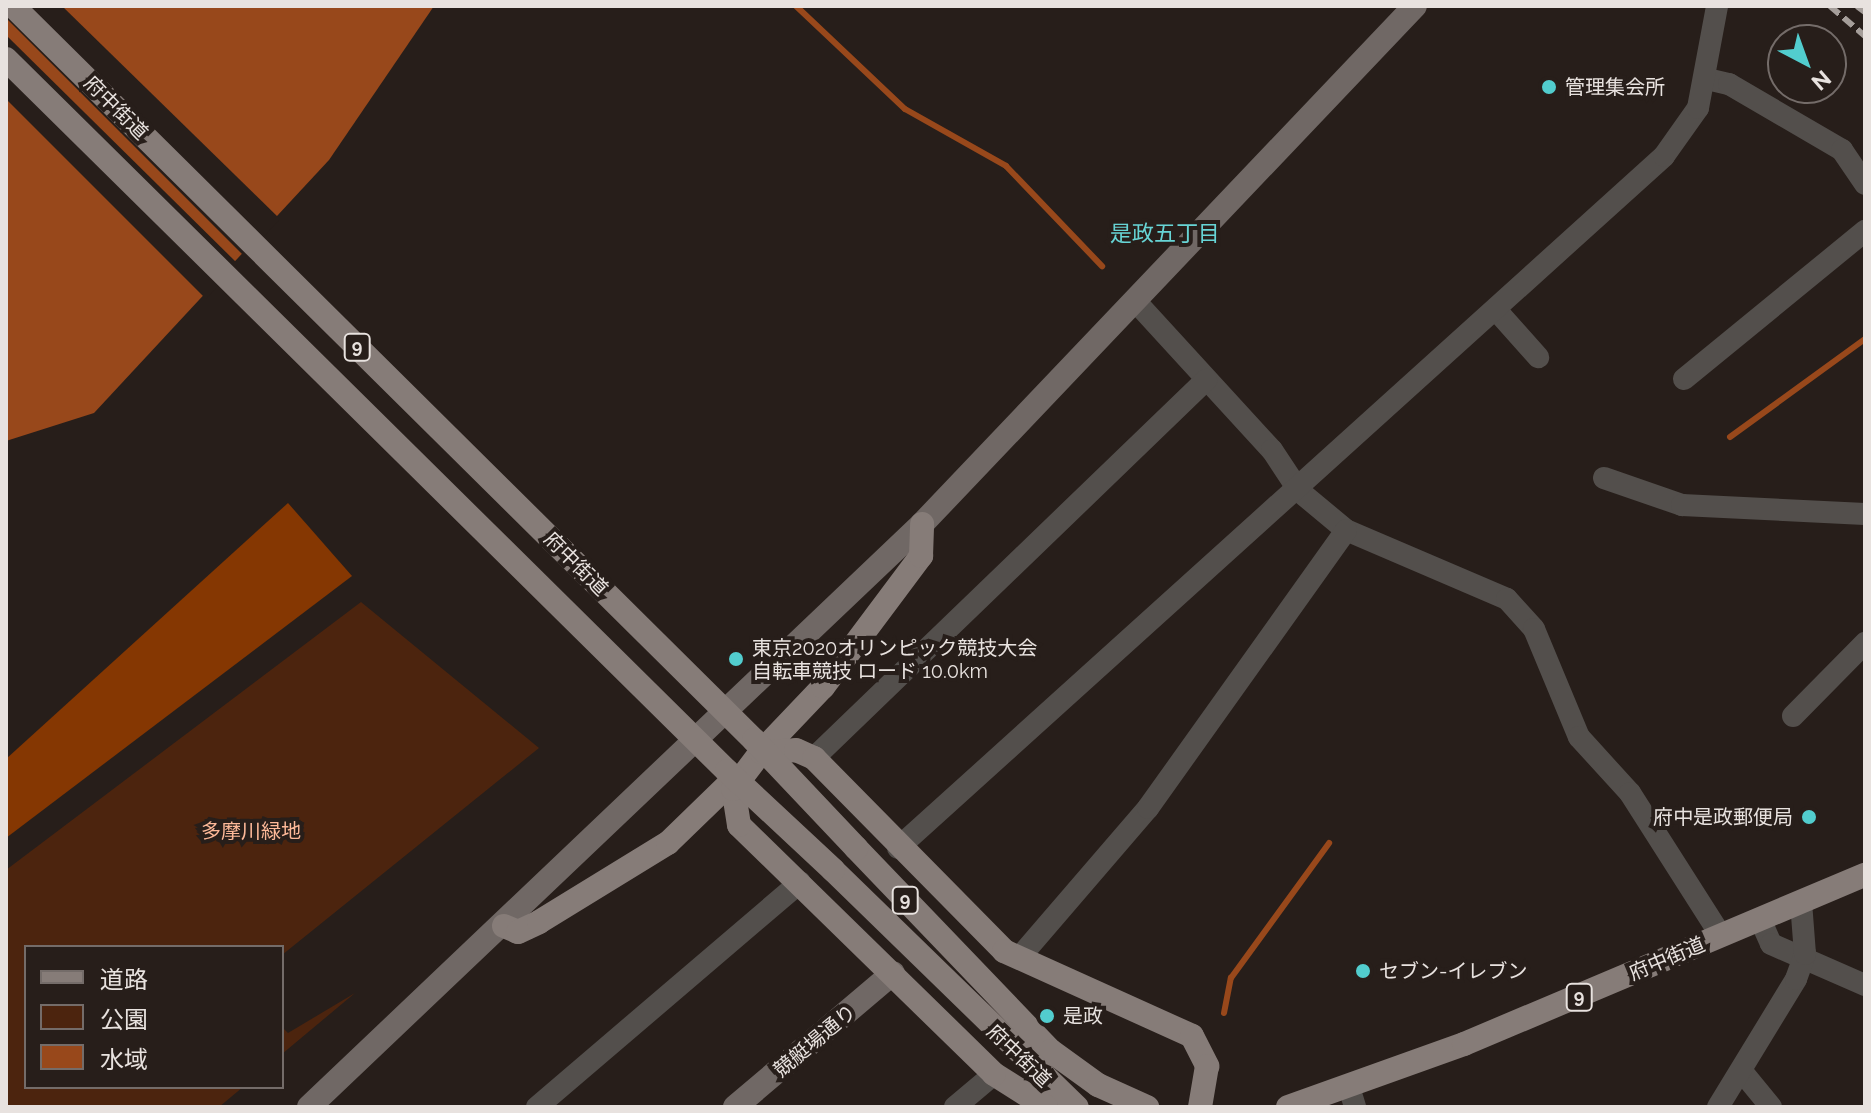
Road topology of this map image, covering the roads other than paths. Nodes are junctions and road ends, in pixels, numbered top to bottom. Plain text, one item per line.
1 (13, 6) edge
2 (1415, 6) edge
3 (1717, 6) edge
4 (6, 59) edge
5 (1707, 79) junction
6 (1865, 184) edge
7 (1865, 231) edge
8 (1138, 304) junction
9 (1497, 311) junction
10 (1538, 357) dead end
11 (1684, 379) dead end
12 (1206, 380) junction
13 (1604, 478) dead end
14 (1299, 491) junction
15 (1865, 514) edge
16 (922, 524) junction
17 (1346, 530) junction
18 (1865, 643) edge
19 (802, 708) junction
20 (725, 710) junction
21 (1793, 716) dead end
22 (696, 740) junction
23 (757, 746) junction
24 (805, 754) junction
25 (732, 773) junction
26 (692, 820) junction
27 (739, 825) junction
28 (898, 848) junction
29 (1865, 875) edge
30 (800, 882) junction
31 (1801, 902) junction
32 (1760, 919) junction
33 (504, 926) junction
34 (1721, 936) junction
35 (1805, 954) junction
36 (1019, 958) junction
37 (893, 973) junction
38 (1865, 985) edge
39 (994, 1074) junction
40 (1744, 1074) junction
41 (1352, 1097) edge
42 (309, 1107) edge
43 (537, 1107) edge
44 (735, 1107) edge
45 (955, 1107) edge
46 (1046, 1107) edge
47 (1077, 1107) edge
48 (1147, 1107) edge
49 (1200, 1107) edge
50 (1288, 1107) edge
51 (1718, 1107) edge
52 (1771, 1107) edge

1 - 20 main road, 府中街道 / 9
2 - 8 street
3 - 5 street
4 - 22 main road, 府中街道 / 9
5 - 6 street
5 - 9 street
7 - 11 street
8 - 12 street
8 - 16 street
9 - 10 street
9 - 14 street
12 - 14 street
12 - 24 street
13 - 15 street
14 - 17 street
14 - 28 street
16 - 19 main road
16 - 20 street
17 - 34 street
17 - 36 street
18 - 21 street
19 - 23 main road
19 - 24 main road
20 - 22 street
20 - 23 main road, 府中街道 / 9
22 - 25 main road, 府中街道 / 9
22 - 33 street
23 - 24 main road
23 - 25 main road
23 - 48 main road, 府中街道 / 9, bridge
24 - 28 main road
25 - 26 main road
25 - 27 main road
25 - 47 main road, 府中街道 / 9, bridge
26 - 27 main road
26 - 33 main road
27 - 30 main road
28 - 36 main road
29 - 31 main road, 府中街道 / 9
30 - 37 main road
30 - 43 street
31 - 32 main road, 府中街道 / 9
31 - 35 street
32 - 34 main road, 府中街道 / 9
32 - 35 street
33 - 42 street
34 - 41 main road, 府中街道 / 9
35 - 38 street
35 - 40 street
36 - 49 main road
37 - 39 main road
37 - 44 street, 競艇場通り
39 - 45 street
39 - 46 main road
40 - 51 street
40 - 52 street
41 - 50 main road, 府中街道 / 9

